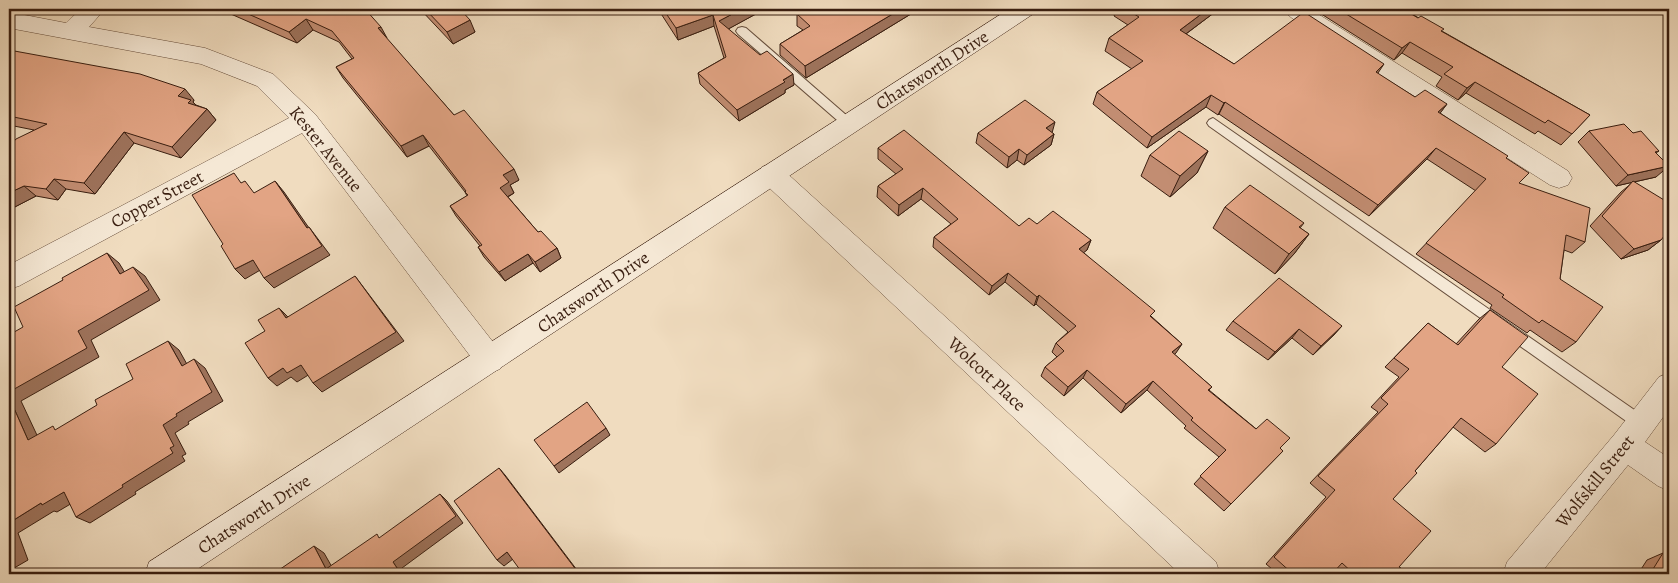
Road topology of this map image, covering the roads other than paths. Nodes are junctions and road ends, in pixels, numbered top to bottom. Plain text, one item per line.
1 (94, 9) edge
2 (1025, 9) edge
3 (1295, 9) edge
4 (9, 20) edge
5 (71, 31) junction
6 (742, 31) dead end
7 (306, 120) junction
8 (1213, 123) dead end
9 (849, 124) junction
10 (771, 174) junction
11 (1559, 178) dead end
12 (9, 278) edge
13 (490, 360) junction
14 (1669, 386) edge
15 (1633, 434) junction
16 (1669, 476) edge
17 (160, 574) edge
18 (1204, 574) edge
19 (1519, 574) edge

1 - 5 street
2 - 9 street, Chatsworth Drive
3 - 11 street
4 - 5 street, Kester Avenue
5 - 7 street, Kester Avenue
6 - 9 lane
7 - 12 street, Copper Street
7 - 13 street, Kester Avenue
8 - 15 lane
9 - 10 street, Chatsworth Drive
10 - 13 street, Chatsworth Drive
10 - 18 street, Wolcott Place
13 - 17 street, Chatsworth Drive
14 - 15 street, Wolfskill Street
15 - 16 street
15 - 19 street, Wolfskill Street

